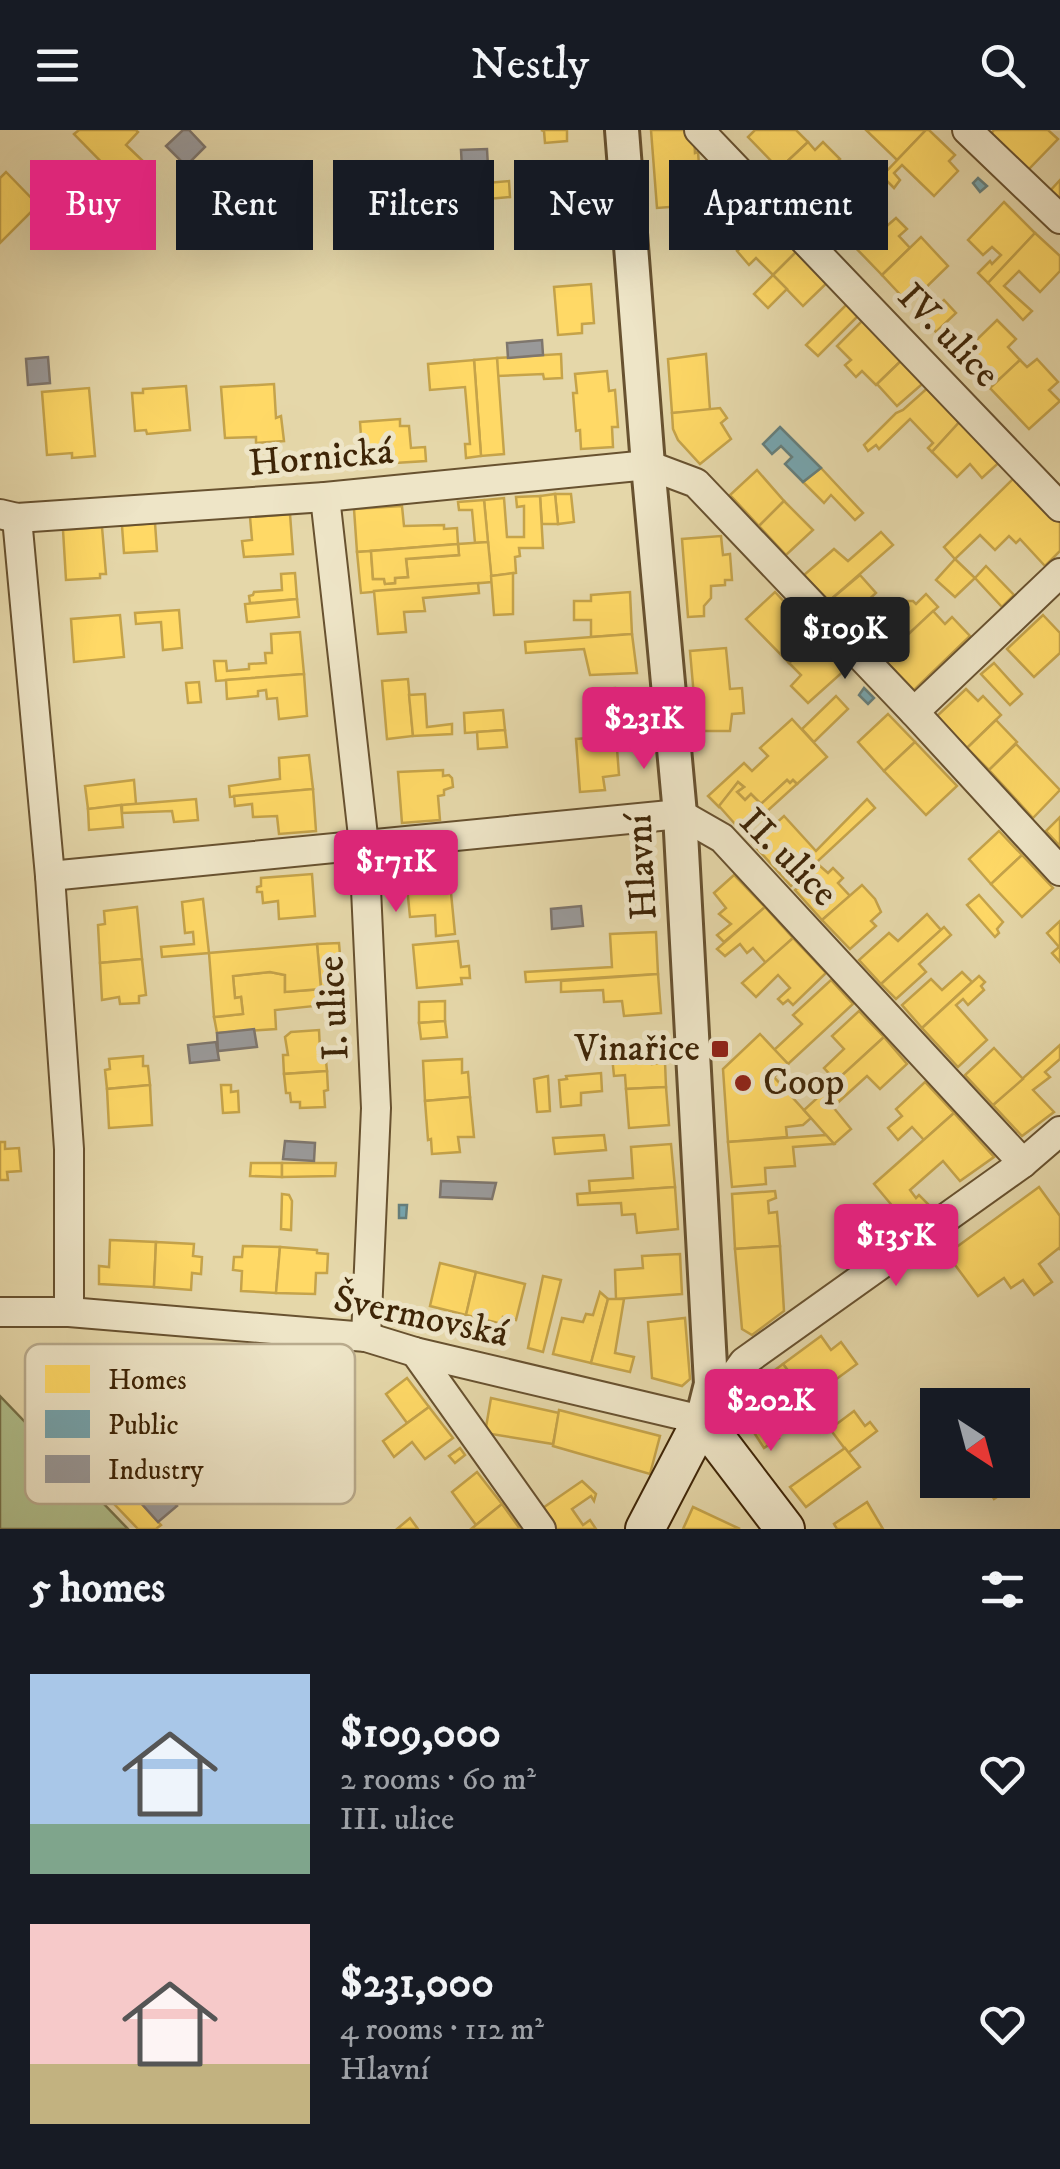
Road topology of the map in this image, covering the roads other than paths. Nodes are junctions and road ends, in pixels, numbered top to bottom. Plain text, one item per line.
1 (622, 130) edge
2 (698, 130) edge
3 (967, 130) edge
4 (1060, 219) edge
5 (648, 465) junction
6 (324, 497) junction
7 (1060, 507) edge
8 (9, 516) edge
9 (1060, 574) edge
10 (914, 712) junction
11 (680, 814) junction
12 (364, 845) junction
13 (1060, 871) edge
14 (50, 876) junction
15 (1060, 1131) edge
16 (1022, 1163) junction
17 (0, 1312) edge
18 (69, 1312) junction
19 (366, 1337) junction
20 (416, 1352) junction
21 (702, 1420) junction
22 (541, 1529) edge
23 (645, 1529) edge
24 (785, 1529) edge

1 - 5 street, Hlavní
2 - 7 street, IV. ulice
3 - 4 street
5 - 6 street, Hornická
5 - 10 street
5 - 11 street, Hlavní
6 - 8 street, Hornická
6 - 12 street, I. ulice
8 - 14 street
9 - 10 street
10 - 13 street
11 - 12 street, II. ulice
11 - 16 street, II. ulice
11 - 21 street, Hlavní
12 - 14 street, II. ulice
12 - 19 street, I. ulice
14 - 18 street
15 - 16 street
16 - 21 street
17 - 18 street, Švermovská
18 - 19 street, Švermovská
19 - 20 street, Švermovská
20 - 21 street, Švermovská
20 - 22 street
21 - 23 main road
21 - 24 main road

